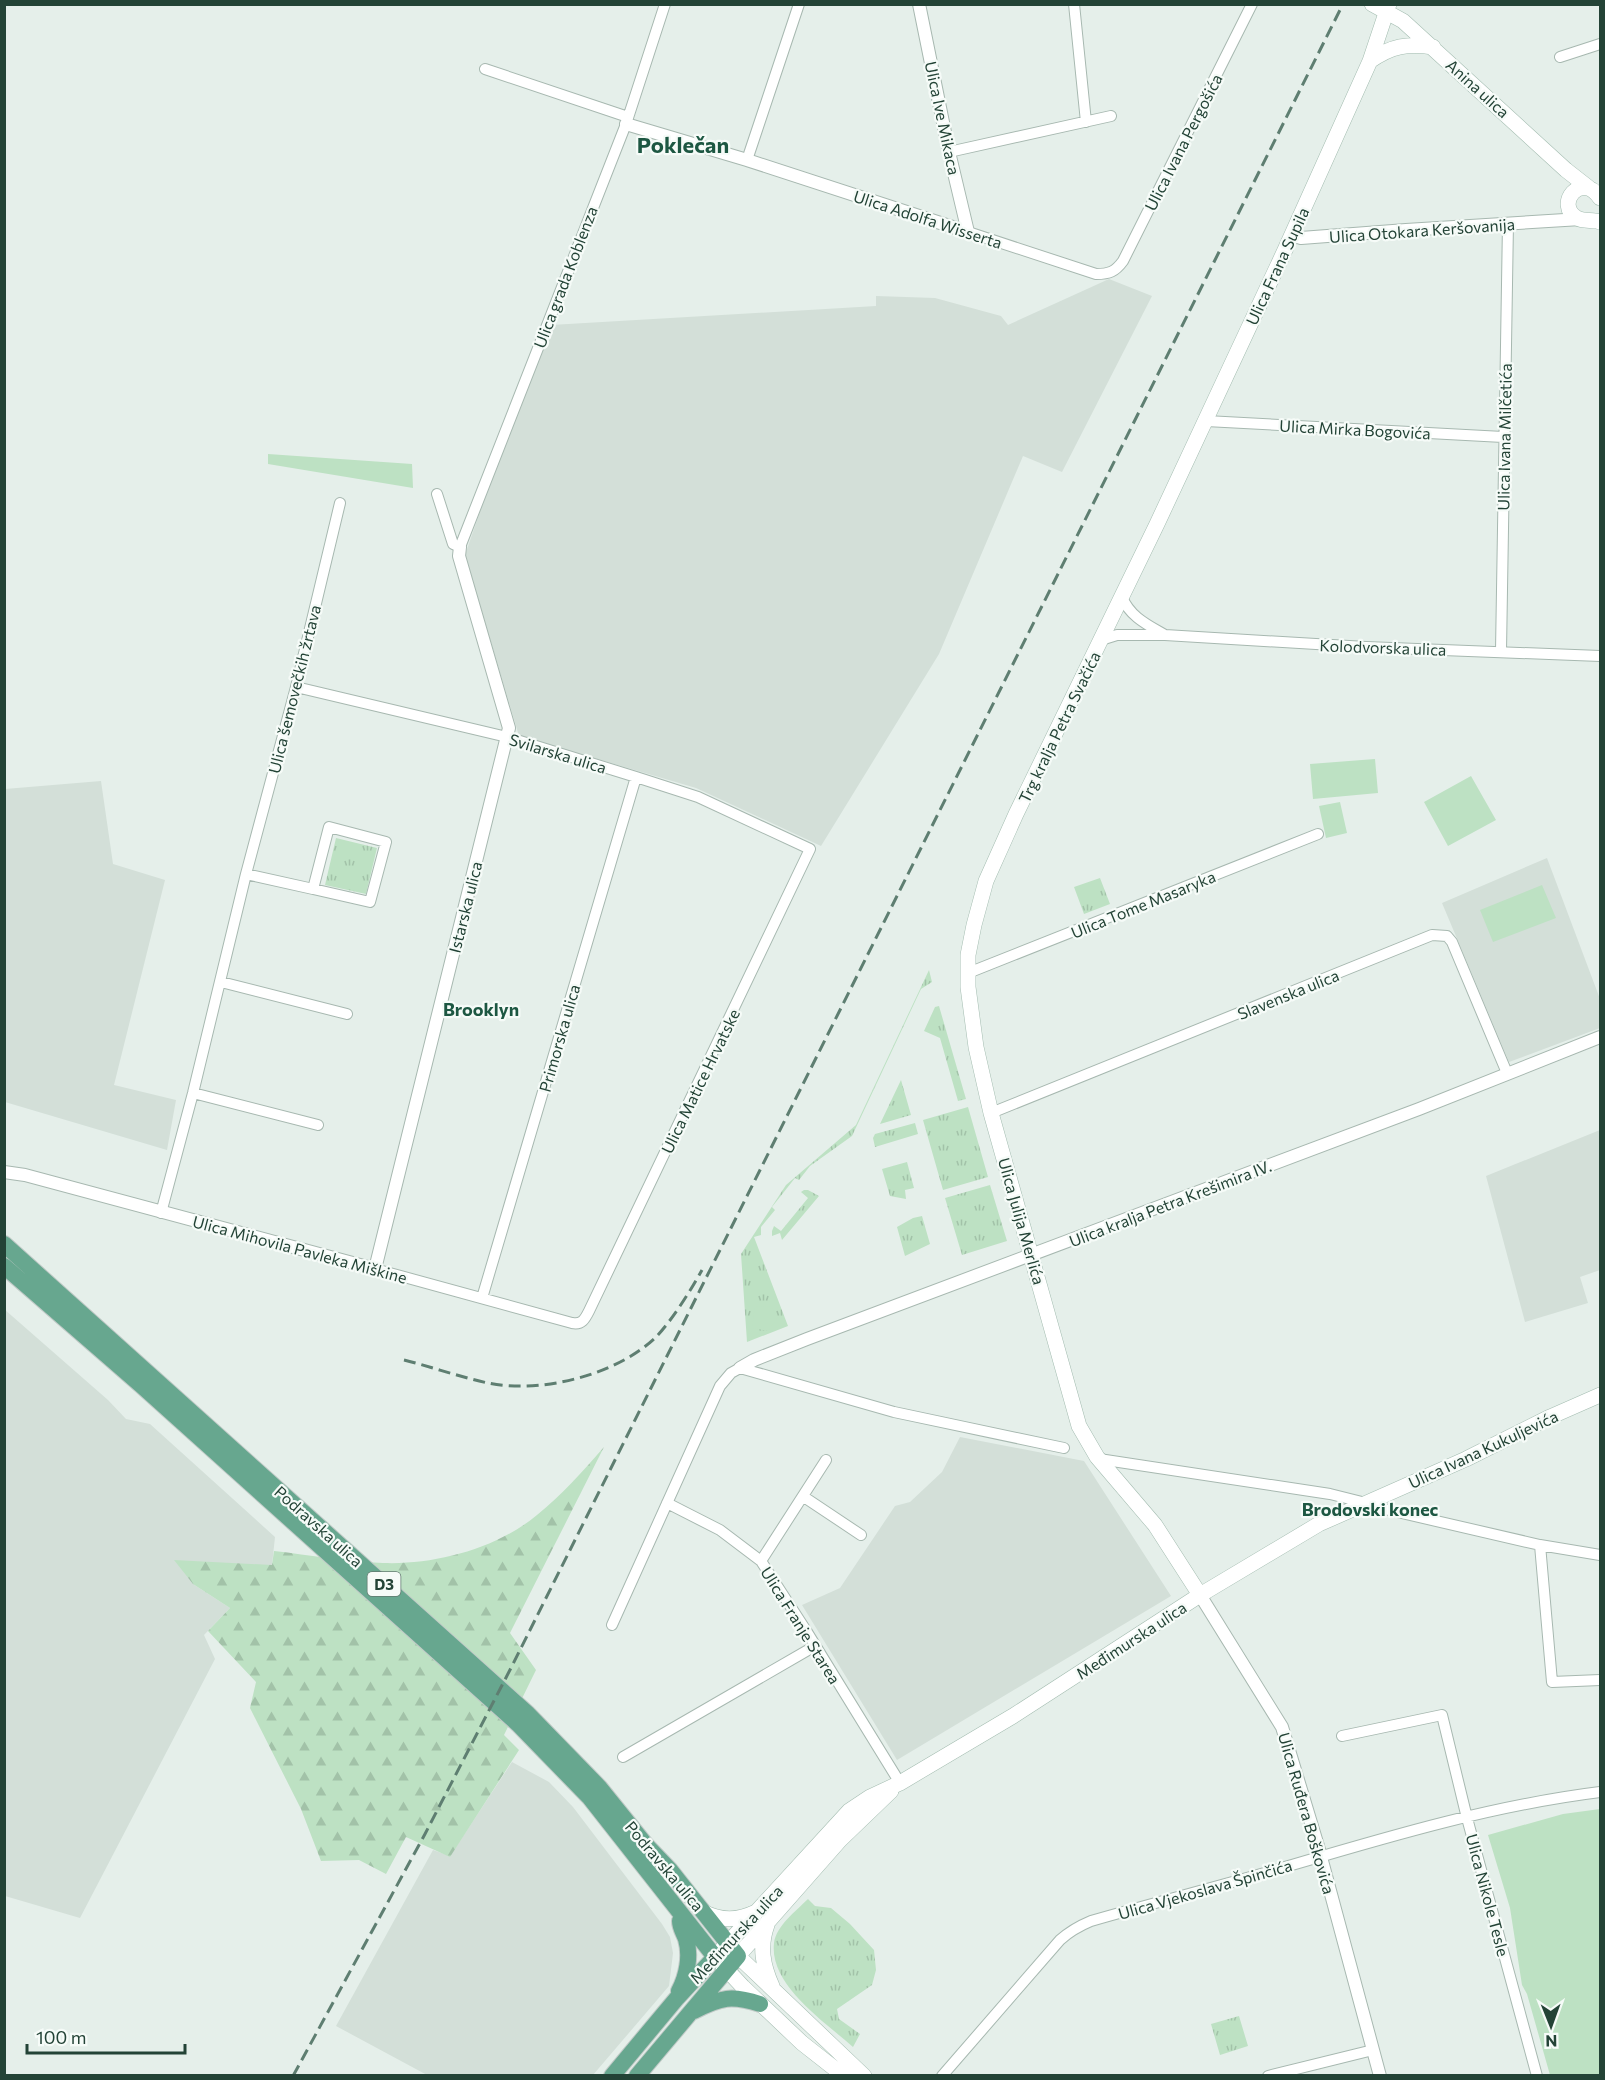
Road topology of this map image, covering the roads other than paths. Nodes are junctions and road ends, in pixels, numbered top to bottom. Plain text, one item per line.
1 (664, 4) edge
2 (799, 4) edge
3 (919, 4) edge
4 (1074, 4) edge
5 (1252, 4) edge
6 (1372, 4) edge
7 (1388, 8) edge
8 (1600, 44) edge
9 (1433, 47) junction
10 (1560, 57) dead end
11 (1370, 62) junction
12 (485, 69) dead end
13 (1112, 116) dead end
14 (627, 121) junction
15 (1086, 122) junction
16 (949, 152) junction
17 (747, 160) junction
18 (1566, 170) junction
19 (1595, 193) edge
20 (1570, 199) junction
21 (1581, 219) junction
22 (1553, 221) junction
23 (1600, 222) edge
24 (1508, 223) junction
25 (969, 232) junction
26 (1292, 235) junction
27 (1108, 274) joint
28 (1206, 421) junction
29 (1503, 437) junction
30 (438, 494) dead end
31 (340, 503) dead end
32 (1157, 524) joint
33 (459, 547) junction
34 (1122, 597) junction
35 (1165, 635) junction
36 (1101, 640) junction
37 (1501, 651) junction
38 (1600, 656) edge
39 (296, 687) junction
40 (507, 737) junction
41 (636, 777) junction
42 (1016, 814) joint
43 (1318, 834) dead end
44 (810, 849) joint
45 (246, 874) junction
46 (313, 889) junction
47 (968, 973) junction
48 (221, 982) junction
49 (347, 1014) dead end
50 (1600, 1037) edge
51 (1508, 1073) junction
52 (194, 1093) junction
53 (991, 1113) junction
54 (318, 1125) dead end
55 (4, 1172) edge
56 (161, 1213) junction
57 (4, 1244) edge
58 (1031, 1255) junction
59 (4, 1266) edge
60 (375, 1269) junction
61 (482, 1298) junction
62 (590, 1311) joint
63 (740, 1368) junction
64 (1600, 1395) edge
65 (1064, 1448) dead end
66 (1099, 1459) junction
67 (826, 1460) dead end
68 (804, 1497) junction
69 (667, 1503) junction
70 (1366, 1503) junction
71 (861, 1535) dead end
72 (1540, 1545) junction
73 (1600, 1555) edge
74 (761, 1562) junction
75 (1200, 1595) junction
76 (612, 1625) dead end
77 (815, 1646) junction
78 (1600, 1680) edge
79 (1342, 1736) dead end
80 (623, 1757) dead end
81 (900, 1783) junction
82 (1600, 1792) edge
83 (1467, 1818) junction
84 (1321, 1856) junction
85 (703, 1911) junction
86 (679, 1913) junction
87 (764, 1916) junction
88 (733, 1950) junction
89 (714, 1958) junction
90 (726, 1970) junction
91 (774, 1991) junction
92 (676, 1998) junction
93 (760, 2004) junction
94 (688, 2014) junction
95 (1372, 2050) junction
96 (1272, 2075) edge
97 (612, 2076) edge
98 (637, 2076) edge
99 (844, 2076) edge
100 (864, 2076) edge
101 (942, 2076) edge
102 (1380, 2076) edge
103 (1537, 2076) edge

1 - 14 street, Ulica grada Koblenza
2 - 17 street
3 - 16 street, Ulica Ive Mikaca
4 - 15 street
5 - 27 street, Ulica Ivana Pergošića
6 - 7 main road, Anina ulica
7 - 9 main road, Anina ulica
7 - 11 main road, Ulica Frana Supila
8 - 10 street
9 - 11 main road
9 - 18 main road, Anina ulica
11 - 26 main road, Ulica Frana Supila
12 - 14 street, Ulica Adolfa Wisserta
13 - 15 street
14 - 17 street, Ulica Adolfa Wisserta
14 - 33 street, Ulica grada Koblenza
15 - 16 street
16 - 25 street, Ulica Ive Mikaca
17 - 25 street, Ulica Adolfa Wisserta
18 - 19 main road, Anina ulica
18 - 20 main road
19 - 20 main road
20 - 21 main road
20 - 22 street
21 - 22 street, Ulica Otokara Keršovanija
21 - 23 main road
22 - 24 street, Ulica Otokara Keršovanija
24 - 26 street, Ulica Otokara Keršovanija
24 - 29 street, Ulica Ivana Milčetića
25 - 27 street, Ulica Adolfa Wisserta
26 - 28 main road, Ulica Frana Supila
28 - 29 street, Ulica Mirka Bogovića
28 - 32 main road, Ulica Frana Supila
29 - 37 street, Ulica Ivana Milčetića
30 - 33 street
31 - 39 street, Ulica šemovečkih žrtava
32 - 34 main road, Trg kralja Petra Svačića
33 - 40 street, Istarska ulica
34 - 35 street
34 - 36 main road, Trg kralja Petra Svačića
35 - 36 street, Trg kralja Petra Svačića
35 - 37 street, Kolodvorska ulica
36 - 42 main road, Trg kralja Petra Svačića
37 - 38 street, Kolodvorska ulica
39 - 40 street, Svilarska ulica
39 - 45 street, Ulica šemovečkih žrtava
40 - 41 street, Svilarska ulica
40 - 60 street, Istarska ulica
41 - 44 street, Svilarska ulica
41 - 61 street, Primorska ulica
42 - 47 main road, Ulica Julija Merlića
43 - 47 street, Ulica Tome Masaryka
44 - 62 street, Ulica Matice Hrvatske
45 - 46 street
45 - 48 street, Ulica šemovečkih žrtava
46 - 46 street
47 - 53 main road, Ulica Julija Merlića
48 - 49 street
48 - 52 street, Ulica šemovečkih žrtava
50 - 51 street, Ulica kralja Petra Krešimira IV.
51 - 53 street, Slavenska ulica
51 - 58 street, Ulica kralja Petra Krešimira IV.
52 - 54 street
52 - 56 street, Ulica šemovečkih žrtava
53 - 58 main road, Ulica Julija Merlića
55 - 56 street, Ulica Mihovila Pavleka Miškine
56 - 60 street, Ulica Mihovila Pavleka Miškine
57 - 85 main road, Podravska ulica / D3
58 - 63 street, Ulica kralja Petra Krešimira IV.
58 - 66 main road, Ulica Julija Merlića
59 - 86 main road, Podravska ulica / D3
60 - 61 street, Ulica Mihovila Pavleka Miškine
61 - 62 street, Ulica Mihovila Pavleka Miškine
63 - 65 street
63 - 69 street
64 - 70 main road, Ulica Ivana Kukuljevića
66 - 70 street
66 - 75 main road, Ulica Julija Merlića
67 - 68 street
68 - 71 street
68 - 74 street
69 - 74 street, Ulica Franje Starea
69 - 76 street
70 - 72 street
70 - 75 main road, Međimurska ulica
72 - 73 street
72 - 78 street
74 - 77 street, Ulica Franje Starea
75 - 81 main road, Međimurska ulica
75 - 84 street, Ulica Ruđera Boškovića
77 - 80 street
77 - 81 street, Ulica Franje Starea
79 - 83 street, Ulica Nikole Tesle
81 - 87 main road, Međimurska ulica
82 - 83 street, Ulica Vjekoslava Špinčića
83 - 84 street, Ulica Vjekoslava Špinčića
83 - 103 street, Ulica Nikole Tesle
84 - 95 street, Ulica Ruđera Boškovića
84 - 101 street, Ulica Vjekoslava Špinčića
85 - 87 main road
85 - 88 main road, Podravska ulica / D3
86 - 89 main road, Podravska ulica / D3
86 - 92 main road, D3
87 - 88 main road, Međimurska ulica
87 - 91 main road
88 - 89 main road, Međimurska ulica
88 - 90 main road, Međimurska ulica
88 - 91 main road
89 - 90 main road, Podravska ulica
89 - 92 main road, Međimurska ulica / D3
90 - 93 main road, Podravska ulica
90 - 94 main road, Međimurska ulica
91 - 100 main road
92 - 97 main road, Međimurska ulica / D3
93 - 94 main road
93 - 99 main road, Podravska ulica
94 - 98 main road, Međimurska ulica
95 - 96 street
95 - 102 street, Ulica Ruđera Boškovića

